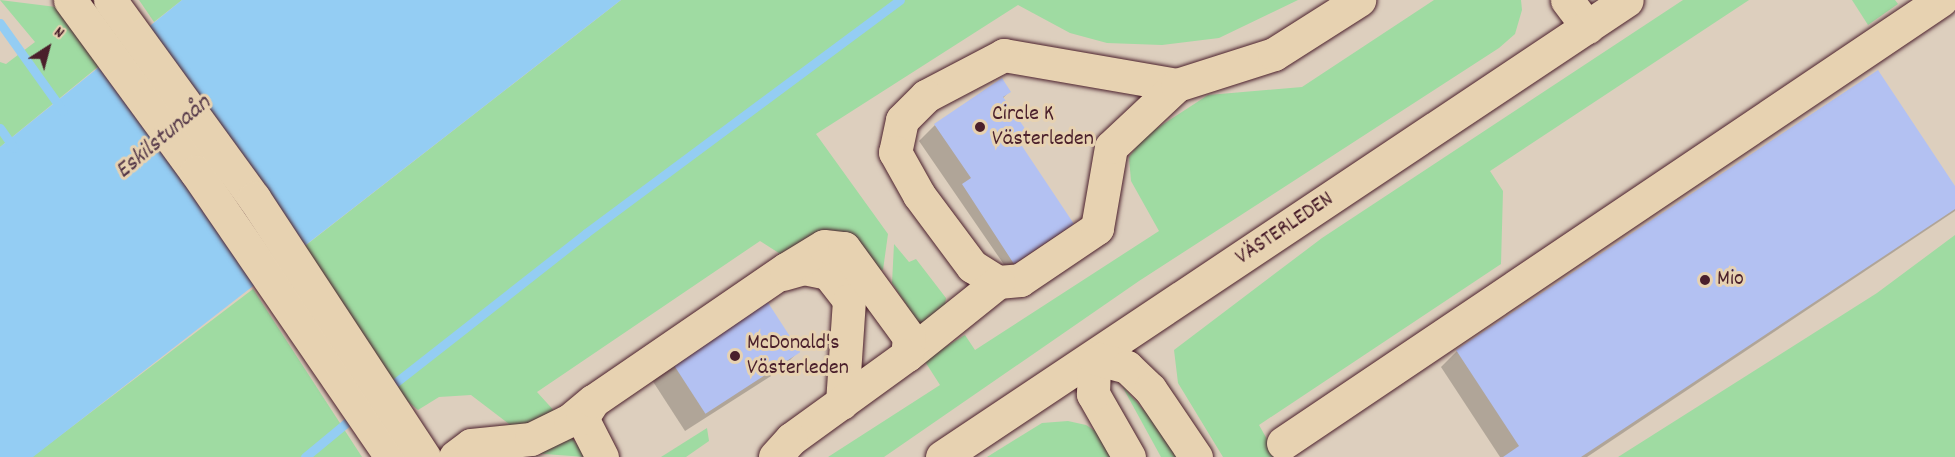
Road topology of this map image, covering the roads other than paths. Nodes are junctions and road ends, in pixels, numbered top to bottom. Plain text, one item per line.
1 (110, 0) edge
2 (1359, 0) edge
3 (1567, 0) edge
4 (1627, 0) edge
5 (1941, 0) edge
6 (59, 1) edge
7 (1587, 27) junction
8 (1177, 85) junction
9 (775, 277) junction
10 (998, 282) junction
11 (907, 355) junction
12 (1094, 357) junction
13 (593, 401) junction
14 (842, 403) junction
15 (1283, 443) dead end
16 (391, 457) edge
17 (424, 457) edge
18 (455, 457) edge
19 (602, 457) edge
20 (775, 457) edge
21 (942, 457) edge
22 (1129, 457) edge
23 (1196, 457) edge

1 - 17 main road
2 - 8 main road
3 - 7 main road
4 - 7 main road, VÄSTERLEDEN
5 - 15 main road
6 - 16 main road
7 - 12 main road, VÄSTERLEDEN
8 - 10 main road
8 - 10 main road
9 - 11 main road
9 - 13 main road
9 - 14 main road
10 - 11 main road
11 - 14 main road
12 - 21 main road, VÄSTERLEDEN
12 - 22 main road
12 - 23 main road
13 - 18 main road
13 - 19 main road
14 - 20 main road

